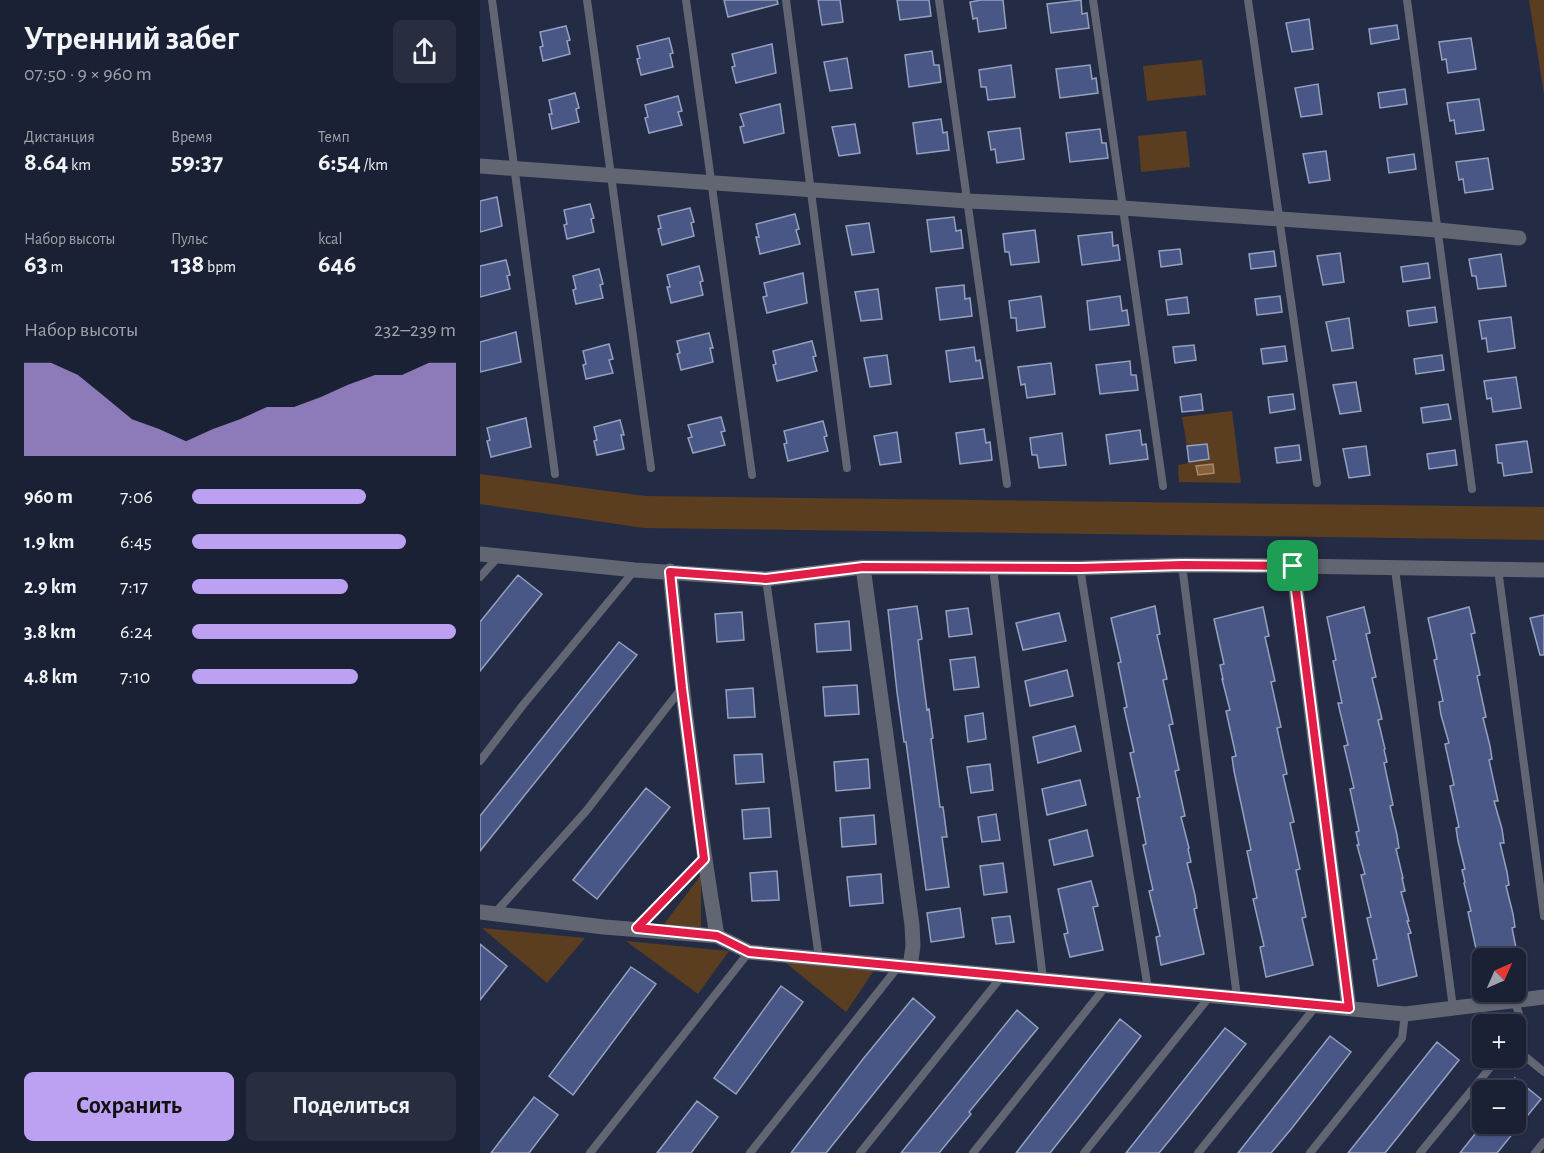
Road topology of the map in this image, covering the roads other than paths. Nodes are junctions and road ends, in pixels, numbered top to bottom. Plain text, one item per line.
1 (492, 0) edge
2 (587, 0) edge
3 (686, 0) edge
4 (786, 0) edge
5 (939, 0) edge
6 (1093, 0) edge
7 (1248, 0) edge
8 (1407, 0) edge
9 (480, 166) edge
10 (514, 167) junction
11 (611, 174) junction
12 (711, 181) junction
13 (810, 189) junction
14 (967, 201) junction
15 (1123, 208) junction
16 (1279, 219) junction
17 (1438, 231) junction
18 (1519, 238) dead end
19 (651, 468) dead end
20 (847, 468) dead end
21 (555, 474) dead end
22 (752, 475) dead end
23 (1317, 483) dead end
24 (1007, 484) dead end
25 (1163, 486) dead end
26 (1473, 489) dead end
27 (480, 554) edge
28 (498, 557) junction
29 (1182, 565) junction
30 (1293, 566) junction
31 (863, 567) junction
32 (993, 568) junction
33 (1080, 568) junction
34 (1395, 569) junction
35 (1498, 569) junction
36 (635, 570) junction
37 (1544, 570) edge
38 (670, 572) junction
39 (480, 577) edge
40 (766, 579) junction
41 (682, 688) junction
42 (480, 761) edge
43 (704, 859) junction
44 (487, 913) edge
45 (1544, 915) edge
46 (637, 928) junction
47 (717, 936) junction
48 (749, 952) junction
49 (819, 958) junction
50 (905, 966) junction
51 (1003, 975) junction
52 (1043, 979) junction
53 (1107, 985) junction
54 (1148, 989) junction
55 (1211, 995) junction
56 (1237, 997) junction
57 (1544, 997) edge
58 (1526, 999) edge
59 (1505, 1002) edge
60 (1317, 1005) junction
61 (1349, 1008) junction
62 (1453, 1008) junction
63 (1405, 1014) junction
64 (1526, 1057) edge
65 (1490, 1068) edge
66 (1544, 1072) edge
67 (1544, 1142) edge
68 (590, 1153) edge
69 (750, 1153) edge
70 (860, 1153) edge
71 (973, 1153) edge
72 (1084, 1153) edge
73 (1198, 1153) edge
74 (1310, 1153) edge
75 (1420, 1153) edge
76 (1535, 1153) edge

1 - 10 lane
2 - 11 lane
3 - 12 lane
4 - 13 lane
5 - 14 lane
6 - 15 lane
7 - 16 lane
8 - 17 lane
9 - 10 street
10 - 11 street
10 - 21 lane
11 - 12 street
11 - 19 lane
12 - 13 street
12 - 22 lane
13 - 14 street
13 - 20 lane
14 - 15 street
14 - 24 lane
15 - 16 street
15 - 25 lane
16 - 17 street
16 - 23 lane
17 - 18 street
17 - 26 lane
27 - 28 street
28 - 36 street
28 - 39 lane
29 - 30 street
29 - 33 street
29 - 56 lane
30 - 34 street
30 - 61 street
31 - 32 street
31 - 40 street
31 - 50 street
32 - 33 street
32 - 52 lane
33 - 54 lane
34 - 35 street
34 - 62 lane
35 - 37 street
35 - 45 lane
36 - 38 street
36 - 42 lane
38 - 40 street
38 - 41 street
40 - 49 lane
41 - 43 street
41 - 44 lane
43 - 46 lane
43 - 47 street
44 - 46 street
46 - 47 street
47 - 48 street
48 - 49 street
48 - 68 lane
49 - 50 street
50 - 51 street
50 - 69 lane
51 - 52 street
51 - 70 lane
52 - 53 street
53 - 54 street
53 - 71 lane
54 - 55 street
55 - 56 street
55 - 72 lane
56 - 60 street
57 - 58 street
59 - 62 street
60 - 61 street
60 - 73 lane
61 - 63 street
62 - 63 street
63 - 74 lane
64 - 66 lane
65 - 75 lane
67 - 76 lane

